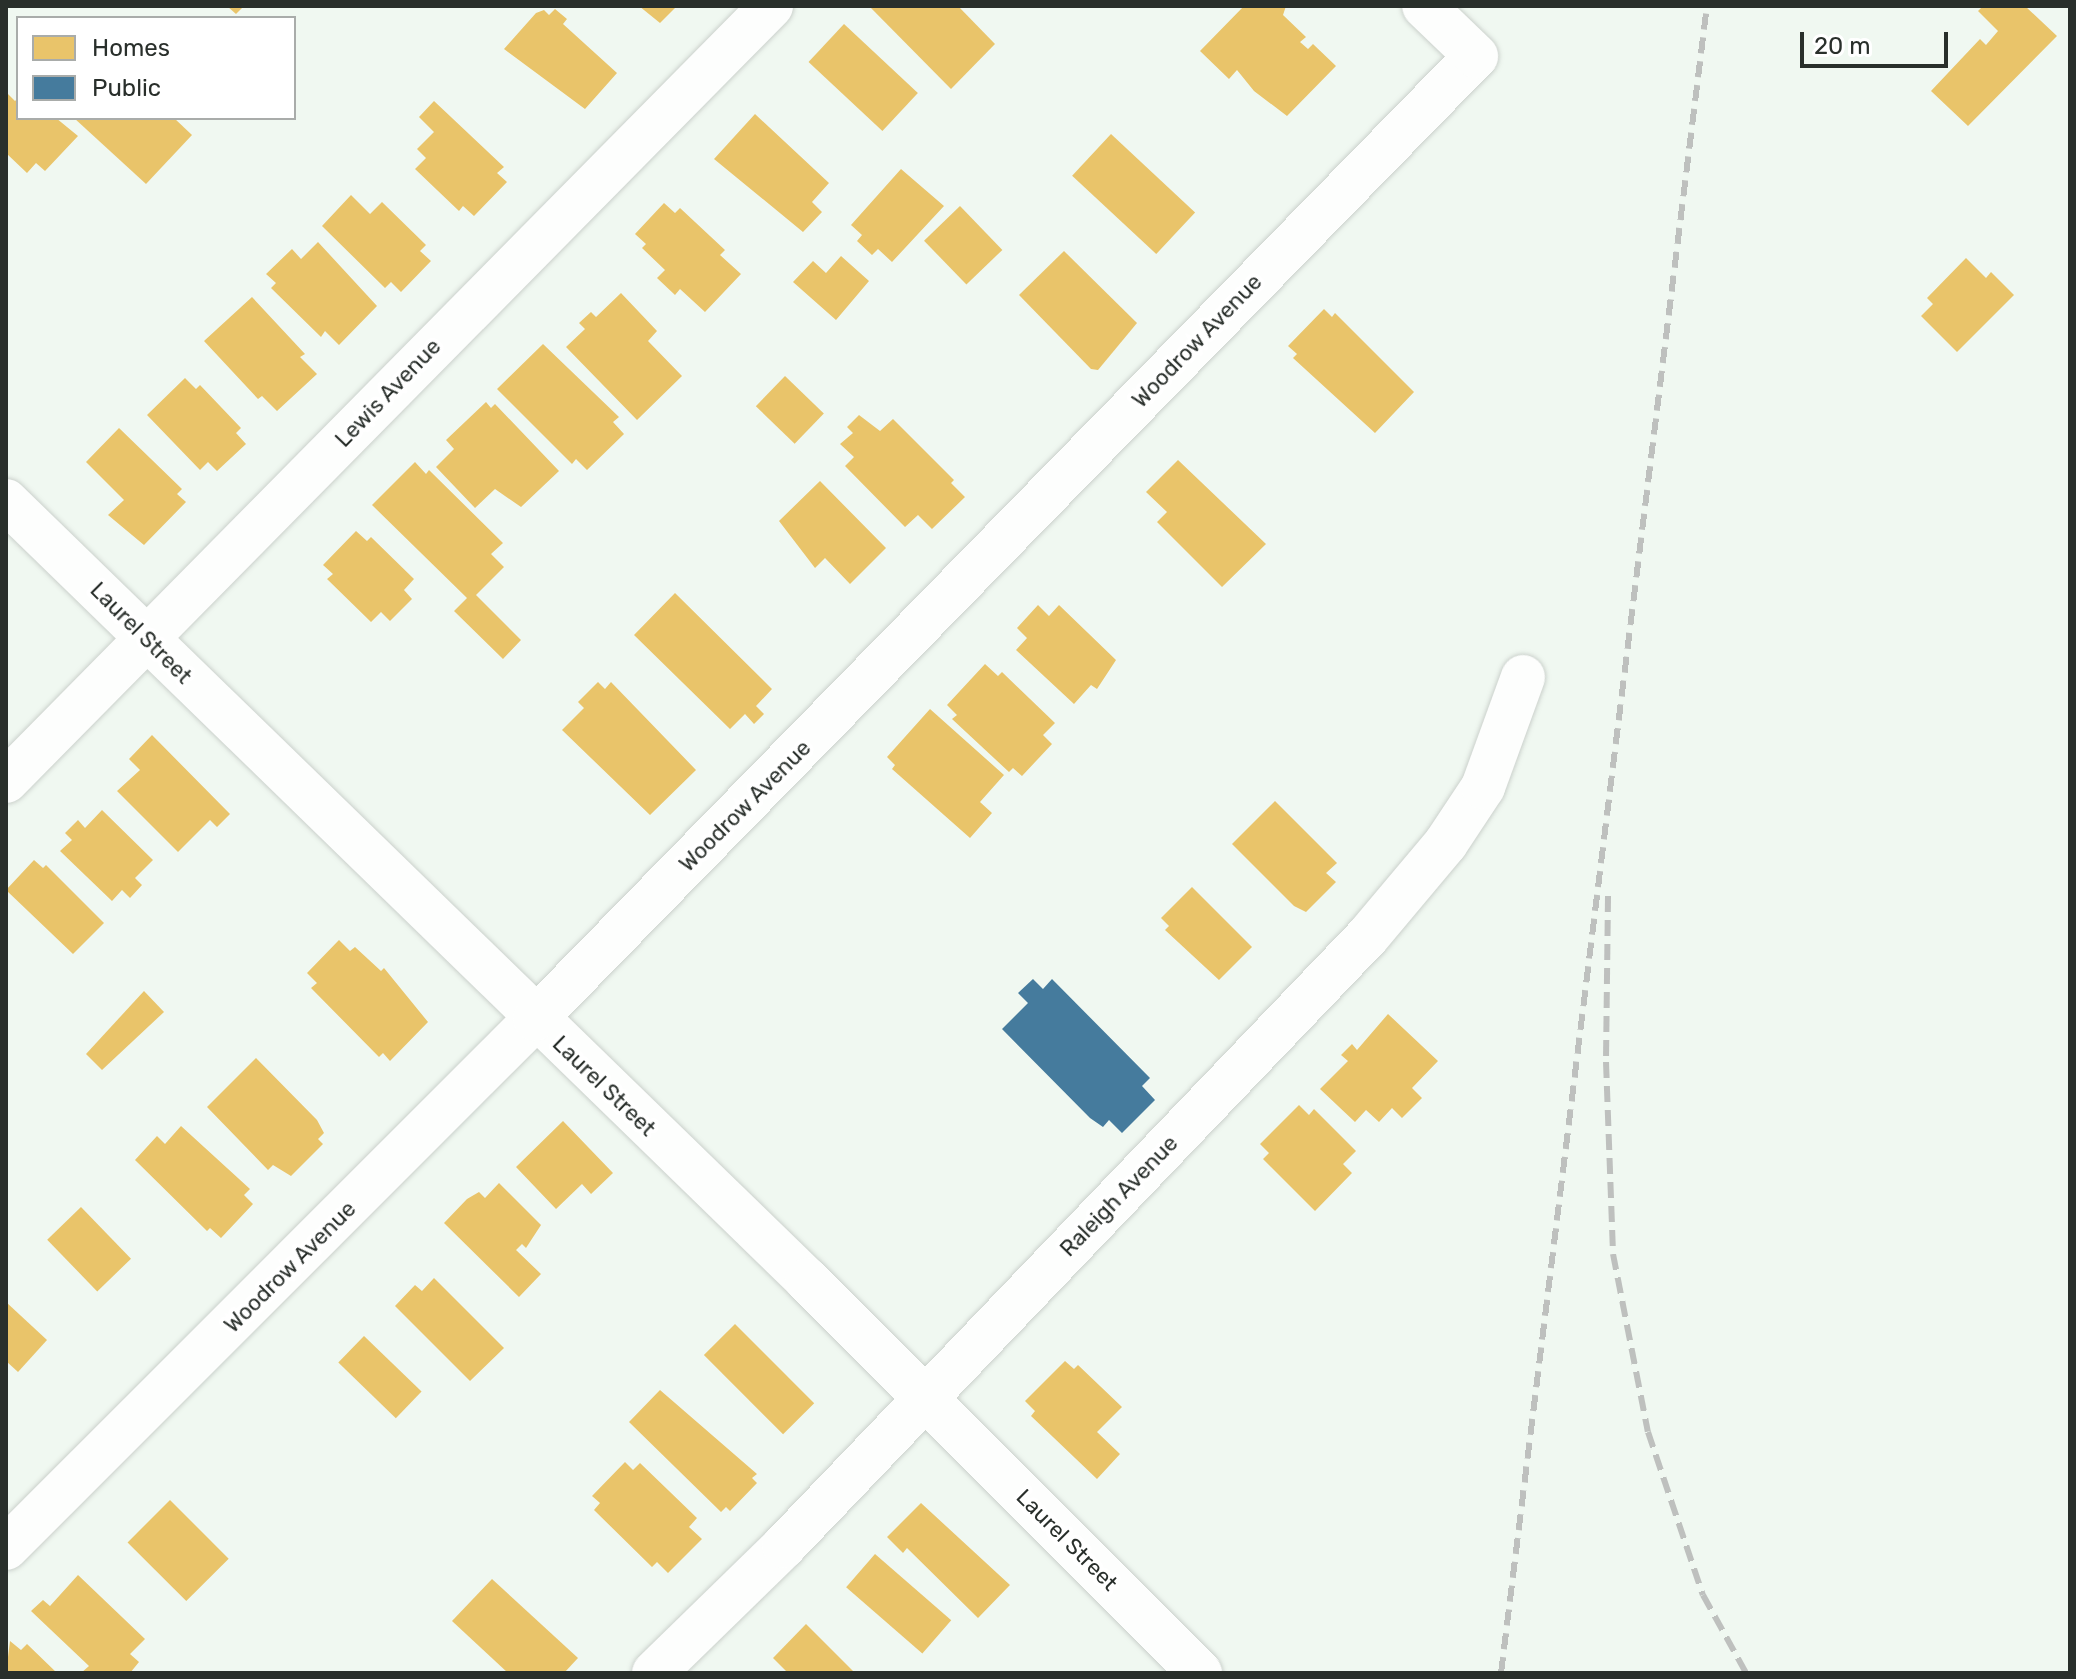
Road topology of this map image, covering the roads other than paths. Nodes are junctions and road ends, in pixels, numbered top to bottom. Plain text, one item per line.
1 (771, 6) edge
2 (1424, 6) edge
3 (6, 501) edge
4 (147, 640) junction
5 (1523, 677) dead end
6 (6, 781) edge
7 (535, 1019) junction
8 (925, 1399) junction
9 (6, 1548) edge
10 (654, 1673) edge
11 (1200, 1673) edge

1 - 4 street, Lewis Avenue
2 - 7 street, Woodrow Avenue
3 - 4 street, Laurel Street
4 - 6 street, Lewis Avenue
4 - 7 street, Laurel Street
5 - 8 street, Raleigh Avenue
7 - 8 street, Laurel Street
7 - 9 street, Woodrow Avenue
8 - 10 street, Raleigh Avenue
8 - 11 street, Laurel Street

